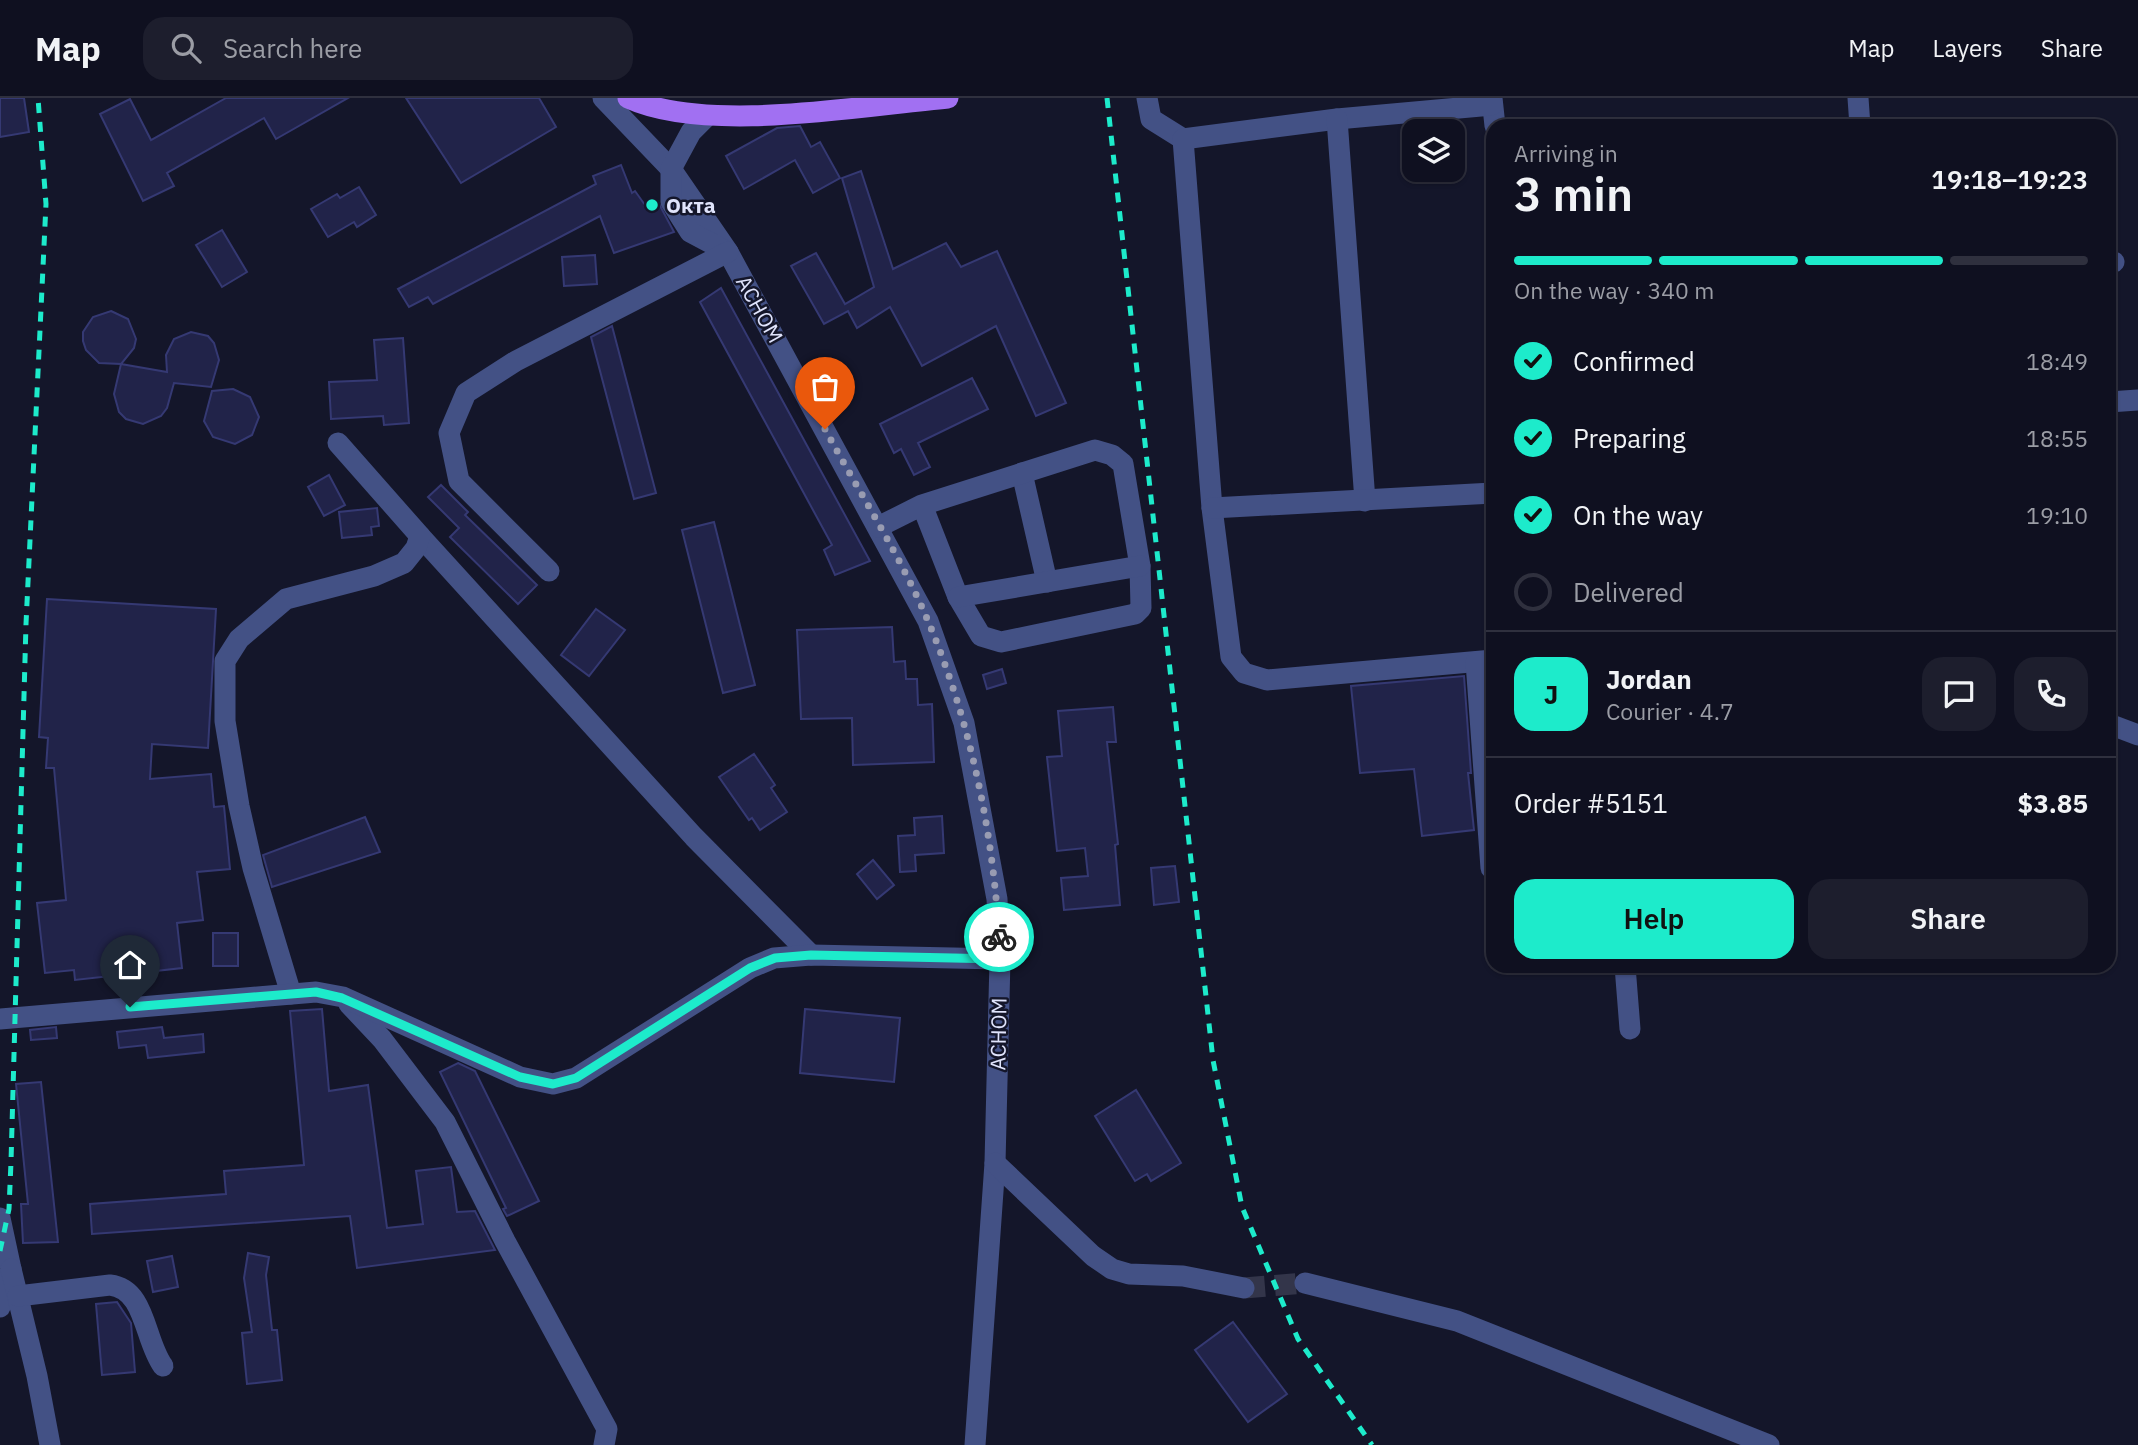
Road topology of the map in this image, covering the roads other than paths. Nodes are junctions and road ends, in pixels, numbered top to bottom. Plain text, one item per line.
1 (603, 98) edge
2 (628, 98) edge
3 (948, 98) edge
4 (1147, 98) edge
5 (1858, 98) edge
6 (1493, 110) edge
7 (706, 117) junction
8 (1337, 119) junction
9 (1860, 119) edge
10 (1183, 139) junction
11 (671, 169) junction
12 (728, 252) junction
13 (2138, 400) edge
14 (2116, 402) edge
15 (338, 443) dead end
16 (1021, 473) junction
17 (1486, 493) edge
18 (1365, 501) junction
19 (922, 505) junction
20 (1212, 508) junction
21 (878, 527) junction
22 (420, 536) junction
23 (1140, 566) junction
24 (549, 571) dead end
25 (1047, 582) junction
26 (958, 597) junction
27 (1484, 661) edge
28 (1486, 720) edge
29 (2116, 727) edge
30 (2138, 735) edge
31 (811, 955) junction
32 (1000, 959) junction
33 (1626, 973) edge
34 (290, 994) junction
35 (342, 998) junction
36 (0, 1019) edge
37 (1630, 1029) dead end
38 (995, 1163) junction
39 (0, 1218) edge
40 (1305, 1283) tunnel mouth
41 (1244, 1288) tunnel mouth
42 (9, 1301) edge
43 (163, 1366) dead end
44 (50, 1445) edge
45 (604, 1445) edge
46 (975, 1445) edge
47 (1769, 1445) edge

1 - 11 street, АСНОМ
2 - 7 main road
3 - 7 main road
4 - 10 street
5 - 9 street
6 - 8 street
7 - 11 street
8 - 10 street
8 - 18 street
10 - 20 street
11 - 12 street, АСНОМ
12 - 21 street, АСНОМ
12 - 24 street
13 - 14 street
15 - 22 street
16 - 19 street
16 - 23 street
16 - 25 street
17 - 18 street
18 - 20 street
19 - 21 street
19 - 26 street
20 - 27 street
21 - 32 street, АСНОМ
22 - 31 street
22 - 34 street
23 - 25 street
23 - 26 street
25 - 26 street
27 - 28 street
29 - 30 street
31 - 32 street
31 - 35 street
32 - 38 street, АСНОМ
33 - 37 street
34 - 35 street
34 - 36 street
35 - 45 street
38 - 41 street
38 - 46 street, АСНОМ
39 - 42 street
40 - 47 street
42 - 43 street
42 - 44 street

